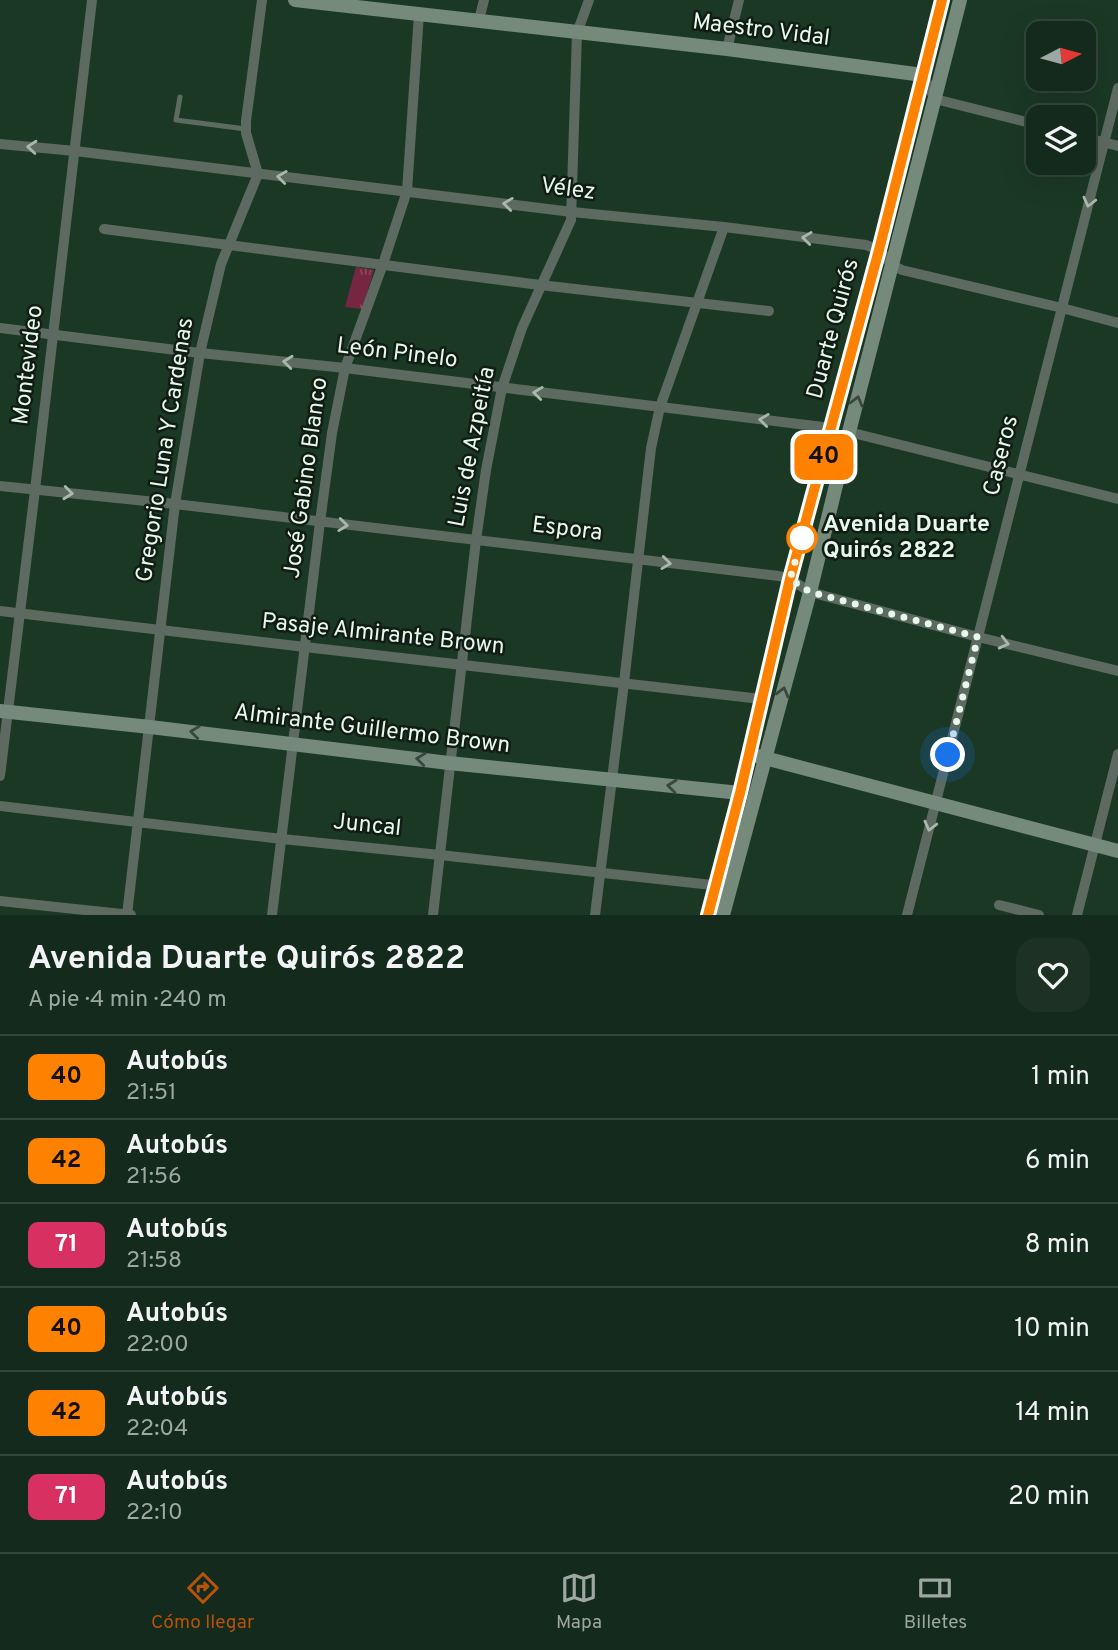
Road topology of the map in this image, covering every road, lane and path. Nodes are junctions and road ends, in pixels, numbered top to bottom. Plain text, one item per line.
1 (92, 0) edge
2 (262, 0) edge
3 (295, 0) edge
4 (484, 0) edge
5 (589, 0) edge
6 (739, 0) edge
7 (942, 0) edge
8 (960, 0) edge
9 (345, 3) edge
10 (419, 14) junction
11 (479, 20) junction
12 (577, 33) junction
13 (727, 50) junction
14 (923, 75) junction
15 (1118, 88) edge
16 (180, 97) dead end
17 (935, 99) junction
18 (1026, 122) edge
19 (246, 129) junction
20 (1096, 140) edge
21 (1104, 142) junction
22 (0, 144) edge
23 (1118, 146) edge
24 (75, 151) junction
25 (258, 174) junction
26 (407, 191) junction
27 (572, 212) junction
28 (724, 227) junction
29 (104, 229) dead end
30 (228, 244) junction
31 (879, 250) junction
32 (383, 264) junction
33 (892, 265) junction
34 (540, 285) junction
35 (697, 303) junction
36 (1062, 308) junction
37 (769, 311) dead end
38 (1118, 323) edge
39 (0, 328) edge
40 (53, 335) junction
41 (200, 353) junction
42 (345, 368) junction
43 (502, 388) junction
44 (660, 407) junction
45 (831, 428) junction
46 (849, 432) junction
47 (1019, 475) junction
48 (0, 486) edge
49 (35, 489) junction
50 (1118, 499) edge
51 (175, 504) junction
52 (320, 522) junction
53 (476, 540) junction
54 (638, 559) junction
55 (790, 579) junction
56 (810, 592) junction
57 (0, 611) edge
58 (20, 613) junction
59 (159, 630) junction
60 (978, 637) junction
61 (305, 647) junction
62 (461, 664) junction
63 (1118, 671) edge
64 (624, 683) junction
65 (761, 699) junction
66 (4, 712) edge
67 (150, 727) junction
68 (294, 744) junction
69 (749, 754) junction
70 (1118, 754) edge
71 (765, 758) junction
72 (449, 763) junction
73 (0, 776) edge
74 (611, 780) junction
75 (740, 793) junction
76 (936, 802) junction
77 (0, 806) edge
78 (138, 822) junction
79 (282, 839) junction
80 (1095, 844) junction
81 (1118, 851) edge
82 (440, 855) junction
83 (600, 873) junction
84 (723, 885) junction
85 (0, 901) edge
86 (999, 905) dead end
87 (128, 915) edge
88 (272, 915) edge
89 (433, 915) edge
90 (595, 915) edge
91 (708, 915) edge
92 (723, 915) edge
93 (907, 915) edge
94 (1039, 915) edge
95 (1077, 915) edge

1 - 24 street, Montevideo
2 - 19 street
3 - 9 main road, Maestro Vidal
4 - 11 street
5 - 12 street, Luis de Azpeitía
6 - 13 street
7 - 14 main road, Duarte Quirós
8 - 17 main road, Duarte Quirós
9 - 10 main road, Maestro Vidal
10 - 11 main road, Maestro Vidal
10 - 26 street, José Gabino Blanco
11 - 12 main road, Maestro Vidal
12 - 13 main road, Maestro Vidal
12 - 27 street, Luis de Azpeitía
13 - 14 main road, Maestro Vidal
14 - 17 street
14 - 31 main road, Duarte Quirós
15 - 21 street, Caseros
16 - 19 lane
17 - 18 street
17 - 33 main road, Duarte Quirós
19 - 25 street
20 - 21 street
21 - 23 street
21 -> 36 street, Caseros
24 -> 22 street, Vélez
24 - 25 street, Vélez
24 - 40 street, Montevideo
26 -> 25 street, Vélez
25 - 30 street, Gregorio Luna Y Cardenas
27 -> 26 street, Vélez
26 - 32 street, José Gabino Blanco
27 - 28 street, Vélez
27 - 34 street, Luis de Azpeitía
31 -> 28 street, Vélez
28 - 35 street
29 - 30 street
30 - 32 street
30 - 41 street, Gregorio Luna Y Cardenas
31 - 33 street
31 - 45 main road, Duarte Quirós
32 - 34 street
32 - 42 street, José Gabino Blanco
33 - 36 street
46 -> 33 main road, Duarte Quirós
34 - 35 street
34 - 43 street, Luis de Azpeitía
35 - 37 street
35 - 44 street
36 - 38 street
36 - 47 street, Caseros
39 - 40 street, León Pinelo
40 - 41 street, León Pinelo
40 - 49 street, Montevideo
42 -> 41 street, León Pinelo
41 - 51 street, Gregorio Luna Y Cardenas
42 - 43 street, León Pinelo
42 - 52 street, José Gabino Blanco
44 -> 43 street, León Pinelo
43 - 53 street, Luis de Azpeitía
45 -> 44 street, León Pinelo
44 - 54 street
45 - 55 main road, Duarte Quirós
46 - 47 street
46 - 56 main road, Duarte Quirós
47 - 50 street
47 - 60 street, Caseros
48 - 49 street, Espora
49 -> 51 street, Espora
49 - 58 street, Montevideo
51 - 52 street, Espora
51 - 59 street, Gregorio Luna Y Cardenas
52 -> 53 street, Espora
52 - 61 street, José Gabino Blanco
53 - 54 street, Espora
53 - 62 street, Luis de Azpeitía
54 -> 55 street, Espora
54 - 64 street
55 - 56 street, Espora
55 - 65 main road, Duarte Quirós
56 - 60 street, Espora
71 -> 56 main road, Duarte Quirós
57 - 58 street, Pasaje Almirante Brown
58 - 59 street, Pasaje Almirante Brown
58 - 66 street, Montevideo
59 - 61 street, Pasaje Almirante Brown
59 - 67 street, Gregorio Luna Y Cardenas
60 -> 63 street, Espora
60 - 76 street, Caseros
61 - 62 street, Pasaje Almirante Brown
61 - 68 street, José Gabino Blanco
62 - 64 street, Pasaje Almirante Brown
62 - 72 street, Luis de Azpeitía
64 - 65 street, Pasaje Almirante Brown
64 - 74 street
65 - 69 main road, Duarte Quirós
66 - 67 main road, Almirante Guillermo Brown
66 - 73 street, Montevideo
68 -> 67 main road, Almirante Guillermo Brown
67 - 78 street, Gregorio Luna Y Cardenas
72 -> 68 main road, Almirante Guillermo Brown
68 - 79 street, José Gabino Blanco
69 - 71 main road
69 - 75 main road, Duarte Quirós
70 - 80 street
71 - 76 main road
71 - 84 main road, Duarte Quirós
72 - 74 main road, Almirante Guillermo Brown
72 - 82 street, Luis de Azpeitía
75 -> 74 main road, Almirante Guillermo Brown
74 - 83 street
75 - 84 main road, Duarte Quirós
76 - 80 main road
76 -> 93 street, Caseros
77 - 78 street, Juncal
78 - 79 street, Juncal
78 - 87 street, Gregorio Luna Y Cardenas
79 - 82 street, Juncal
79 - 88 street, José Gabino Blanco
80 - 81 main road
80 - 95 street
82 - 83 street, Juncal
82 - 89 street, Luis de Azpeitía
83 - 84 street, Juncal
83 - 90 street
84 - 91 main road, Duarte Quirós
84 - 92 main road, Duarte Quirós
85 - 87 street
86 - 94 street

